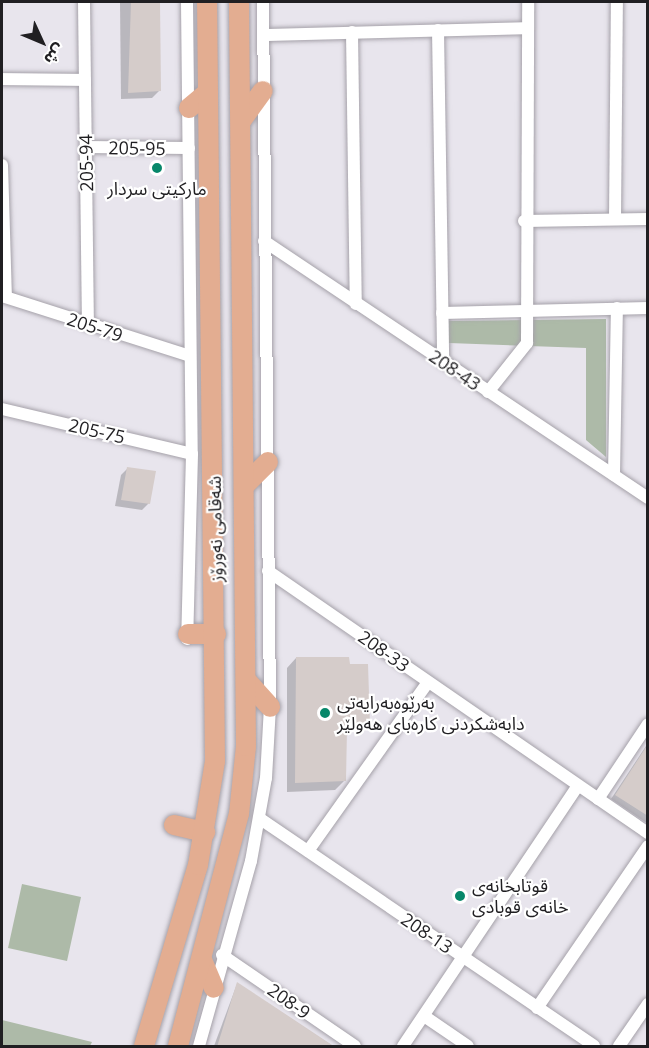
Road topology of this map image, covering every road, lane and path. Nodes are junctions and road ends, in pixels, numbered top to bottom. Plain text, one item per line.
1 (84, 2) edge
2 (187, 2) edge
3 (239, 2) edge
4 (263, 2) edge
5 (528, 2) edge
6 (617, 2) edge
7 (206, 3) edge
8 (527, 28) junction
9 (438, 30) junction
10 (352, 32) junction
11 (264, 35) junction
12 (2, 79) edge
13 (85, 80) junction
14 (263, 91) junction
15 (208, 92) junction
16 (189, 108) junction
17 (241, 121) junction
18 (86, 147) junction
19 (189, 148) junction
20 (2, 165) edge
21 (615, 219) junction
22 (648, 219) edge
23 (524, 221) junction
24 (264, 241) junction
25 (4, 297) edge
26 (356, 304) junction
27 (617, 308) junction
28 (648, 308) edge
29 (526, 312) junction
30 (442, 313) junction
31 (88, 325) junction
32 (190, 356) junction
33 (443, 362) junction
34 (488, 392) junction
35 (2, 409) edge
36 (192, 454) junction
37 (268, 462) junction
38 (614, 475) junction
39 (246, 484) junction
40 (648, 498) edge
41 (246, 549) junction
42 (216, 550) junction
43 (268, 571) junction
44 (216, 634) junction
45 (187, 638) joint
46 (246, 680) junction
47 (428, 682) junction
48 (270, 707) junction
49 (648, 724) edge
50 (578, 786) junction
51 (598, 799) junction
52 (260, 818) junction
53 (174, 825) dead end
54 (205, 832) junction
55 (648, 833) edge
56 (648, 846) edge
57 (308, 851) junction
58 (222, 955) junction
59 (463, 958) junction
60 (202, 960) junction
61 (214, 988) junction
62 (648, 1004) edge
63 (537, 1008) junction
64 (424, 1016) junction
65 (144, 1047) edge
66 (177, 1047) edge
67 (199, 1047) edge
68 (355, 1047) edge
69 (403, 1047) edge
70 (468, 1047) edge
71 (594, 1047) edge
72 (619, 1047) edge

1 - 13 street, 205-94
2 - 16 street
3 - 17 main road, شەقامی نەورۆز
4 - 11 street
5 - 8 street
6 - 21 street
7 - 15 main road, شەقامی نەورۆز
8 - 9 street
8 - 23 street
9 - 10 street
9 - 30 street
10 - 11 street
10 - 26 street
11 - 14 street
12 - 13 street
13 - 18 street, 205-94
14 - 17 main road
14 - 24 street
15 - 16 main road
15 - 42 main road, شەقامی نەورۆز
16 - 19 street
17 - 39 main road, شەقامی نەورۆز
18 - 19 street, 205-95
18 - 31 street, 205-94
19 - 32 street
20 - 25 street
21 - 22 street
21 - 23 street
23 - 29 street
24 - 26 street, 208-43
24 - 37 street
25 - 31 street, 205-79
26 - 33 street, 208-43
27 - 28 street
27 - 29 street
27 - 38 street
29 - 30 street
29 - 34 street
30 - 33 street
31 - 32 street, 205-79
32 - 36 street
33 - 34 street, 208-43
34 - 38 street, 208-43
35 - 36 street, 205-75
36 - 45 street
37 - 39 main road
37 - 43 street
38 - 40 street, 208-43
39 - 41 main road, شەقامی نەورۆز
41 - 42 main road
41 - 46 main road, شەقامی نەورۆز
42 - 44 main road, شەقامی نەورۆز
43 - 47 street, 208-33
43 - 48 street
44 - 45 main road
44 - 54 main road, شەقامی نەورۆز
46 - 48 main road
46 - 60 main road, شەقامی نەورۆز
47 - 50 street, 208-33
47 - 57 street
48 - 52 street
49 - 51 street
50 - 51 street, 208-33
50 - 59 street
51 - 55 street, 208-33
52 - 57 street, 208-13
52 - 58 street
53 - 54 main road
54 - 65 main road, شەقامی نەورۆز
56 - 63 street
57 - 59 street, 208-13
58 - 61 street
58 - 68 street, 208-9
59 - 63 street, 208-13
59 - 64 street
60 - 61 main road
60 - 66 main road, شەقامی نەورۆز
61 - 67 street
62 - 72 street
63 - 71 street, 208-13
64 - 69 street
64 - 70 street

